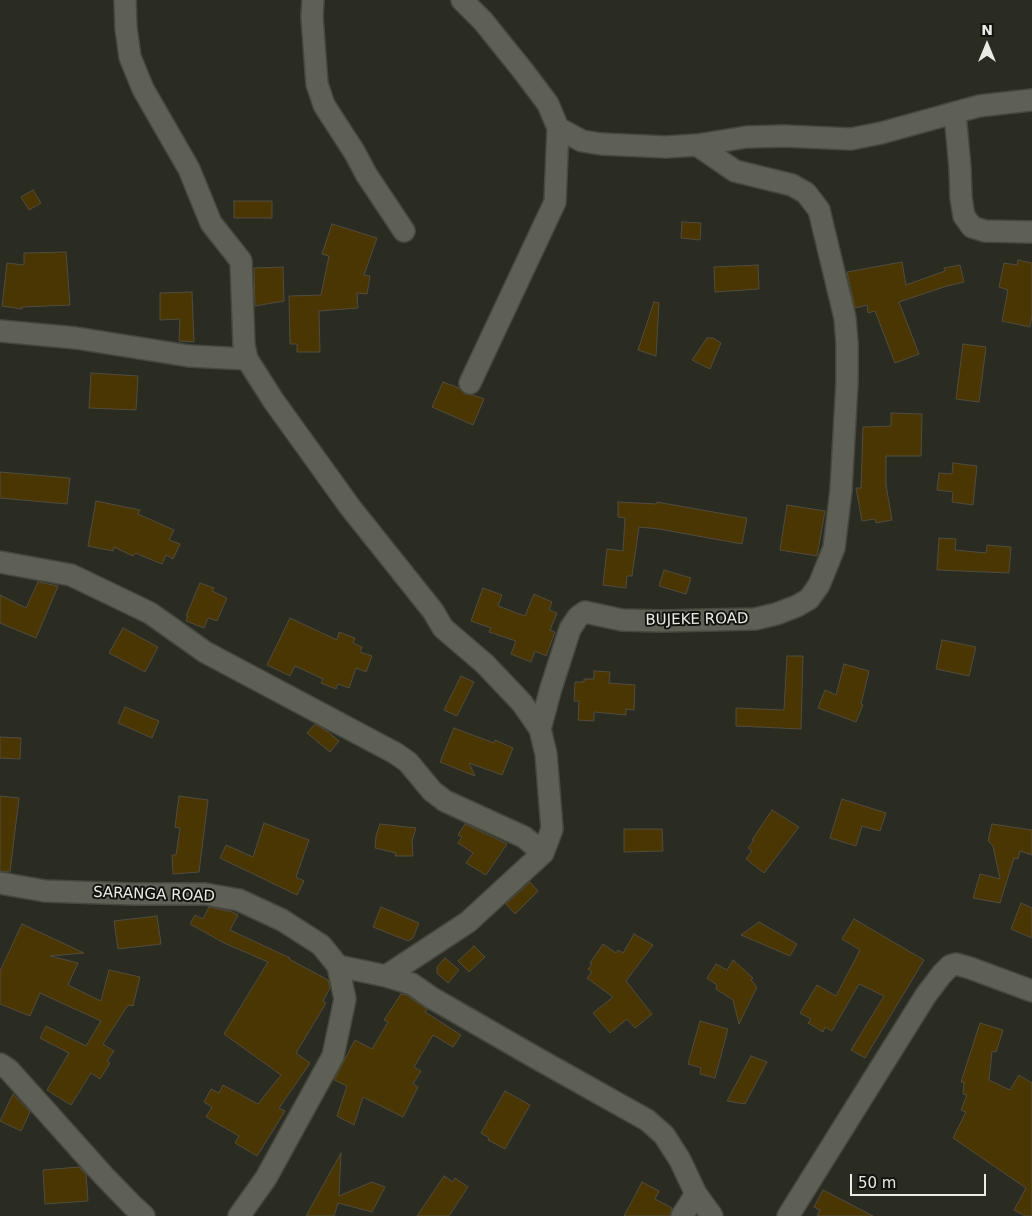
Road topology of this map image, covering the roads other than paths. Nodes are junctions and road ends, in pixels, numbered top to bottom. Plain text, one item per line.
1 (125, 0) edge
2 (312, 0) edge
3 (462, 0) edge
4 (1032, 100) edge
5 (955, 113) junction
6 (558, 128) junction
7 (698, 144) junction
8 (404, 231) dead end
9 (1032, 232) edge
10 (0, 331) edge
11 (247, 359) junction
12 (470, 383) dead end
13 (0, 562) edge
14 (540, 729) junction
15 (543, 853) junction
16 (0, 883) edge
17 (338, 966) junction
18 (386, 976) junction
19 (1032, 991) edge
20 (0, 1064) edge
21 (696, 1194) junction
22 (144, 1216) edge
23 (238, 1216) edge
24 (682, 1216) edge
25 (712, 1216) edge
26 (788, 1216) edge

1 - 11 street
2 - 8 street
3 - 6 street
4 - 5 street
5 - 7 street
5 - 9 street
6 - 7 street
6 - 12 street
7 - 14 street, BUJEKE ROAD
10 - 11 street
11 - 14 street
13 - 15 street
14 - 15 street, BUJEKE ROAD
15 - 18 street, BUJEKE ROAD
16 - 17 street, SARANGA ROAD
17 - 18 street
17 - 23 street, SARANGA ROAD
18 - 21 street
19 - 26 street
20 - 22 street
21 - 24 street
21 - 25 street

